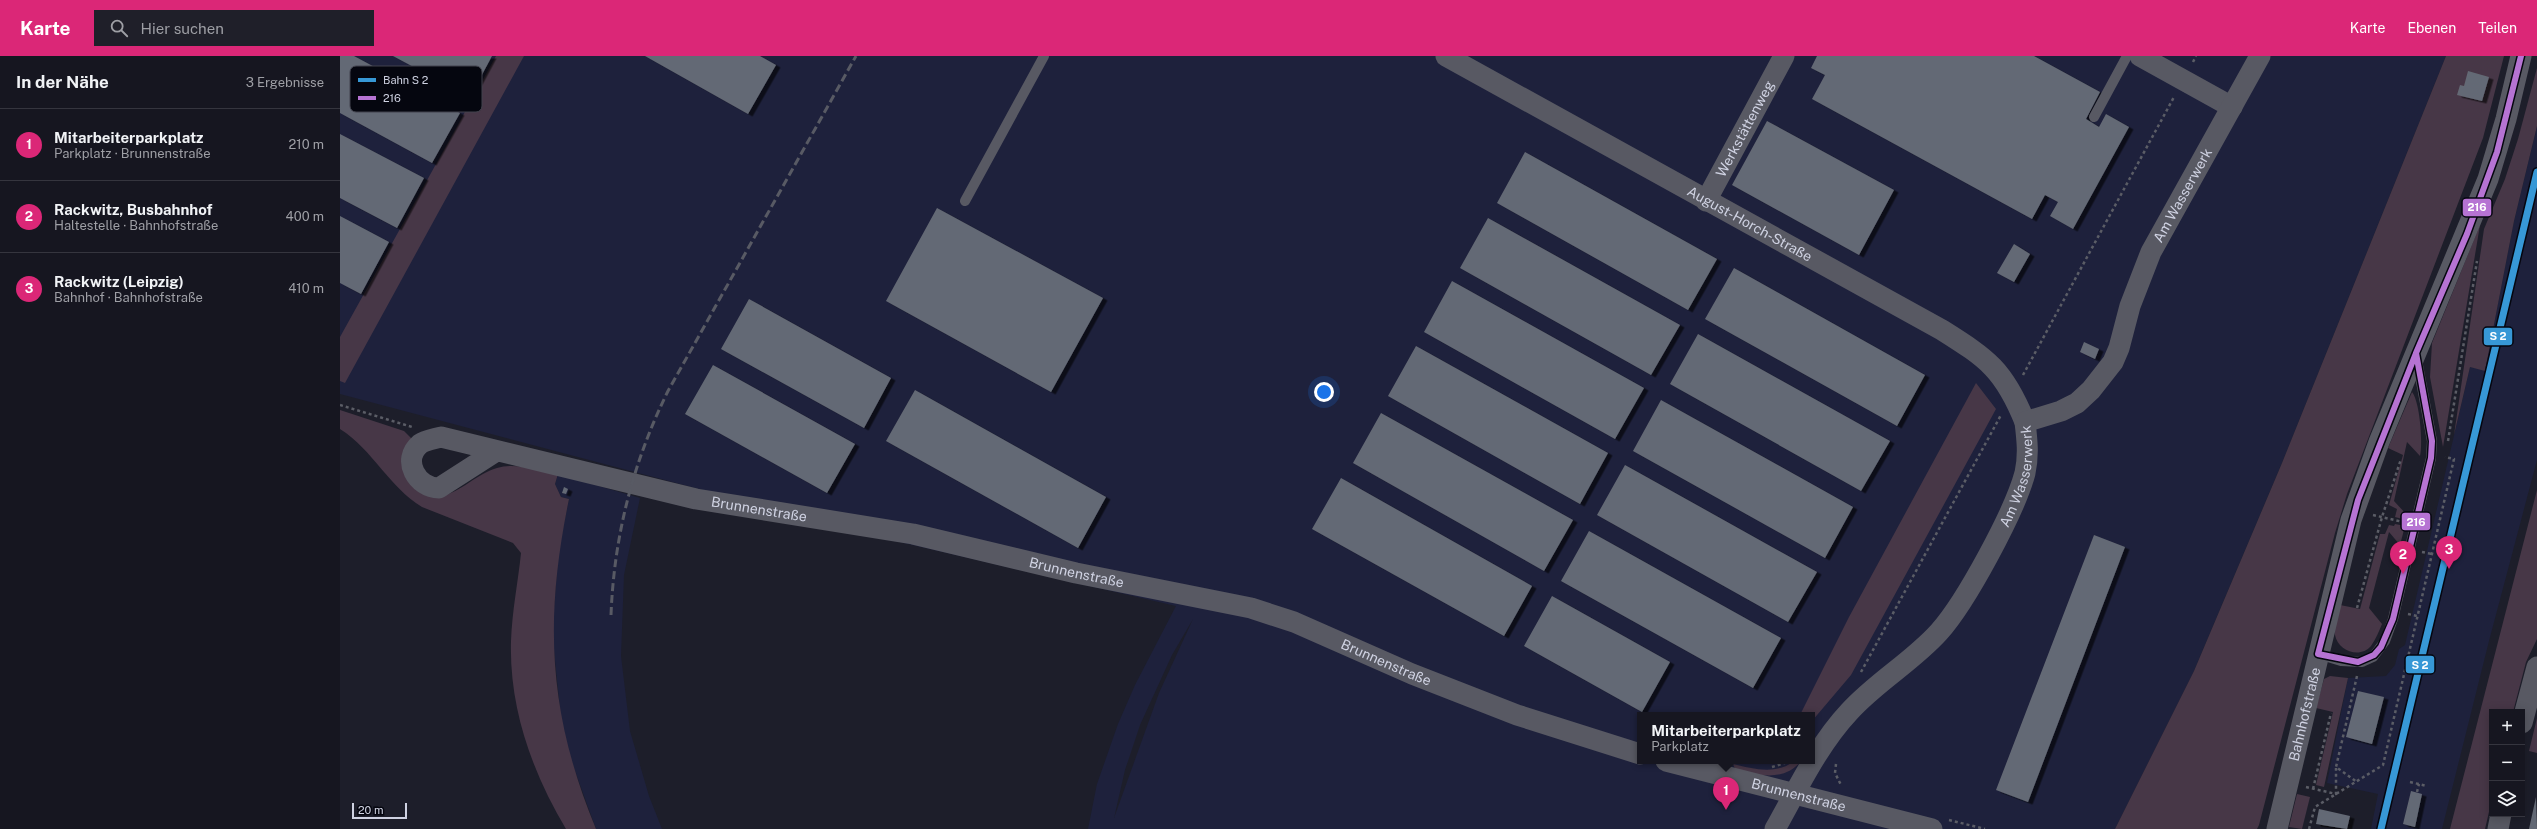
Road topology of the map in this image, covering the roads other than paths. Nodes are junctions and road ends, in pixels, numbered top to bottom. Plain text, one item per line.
1 (1044, 56) edge
2 (1784, 56) edge
3 (2127, 56) edge
4 (2140, 56) edge
5 (2260, 56) edge
6 (2521, 56) edge
7 (1457, 59) edge
8 (2232, 107) junction
9 (2094, 118) dead end
10 (965, 201) dead end
11 (1706, 201) junction
12 (2416, 351) junction
13 (2025, 422) junction
14 (495, 452) junction
15 (2318, 654) junction
16 (2537, 667) edge
17 (2525, 712) edge
18 (1637, 753) edge
19 (1815, 761) edge
20 (1677, 764) edge
21 (1813, 764) edge
22 (1794, 795) junction
23 (2500, 817) edge
24 (1936, 823) edge
25 (1776, 829) edge
26 (2277, 829) edge
27 (2498, 829) edge

1 - 10 lane
2 - 11 street, Werkstättenweg
3 - 9 lane
4 - 8 street
5 - 8 street, Am Wasserwerk
6 - 12 street, Bahnhofstraße
7 - 11 street, August-Horch-Straße
8 - 13 street, Am Wasserwerk
11 - 13 street, August-Horch-Straße
12 - 15 street, Bahnhofstraße
12 - 15 lane
13 - 19 street, Am Wasserwerk
14 - 14 street, Brunnenstraße
14 - 18 street, Brunnenstraße
15 - 26 street, Bahnhofstraße
16 - 17 street
20 - 22 street, Brunnenstraße
21 - 22 street, Am Wasserwerk
22 - 24 street, Brunnenstraße
22 - 25 street, Am Wasserwerk
23 - 27 street

